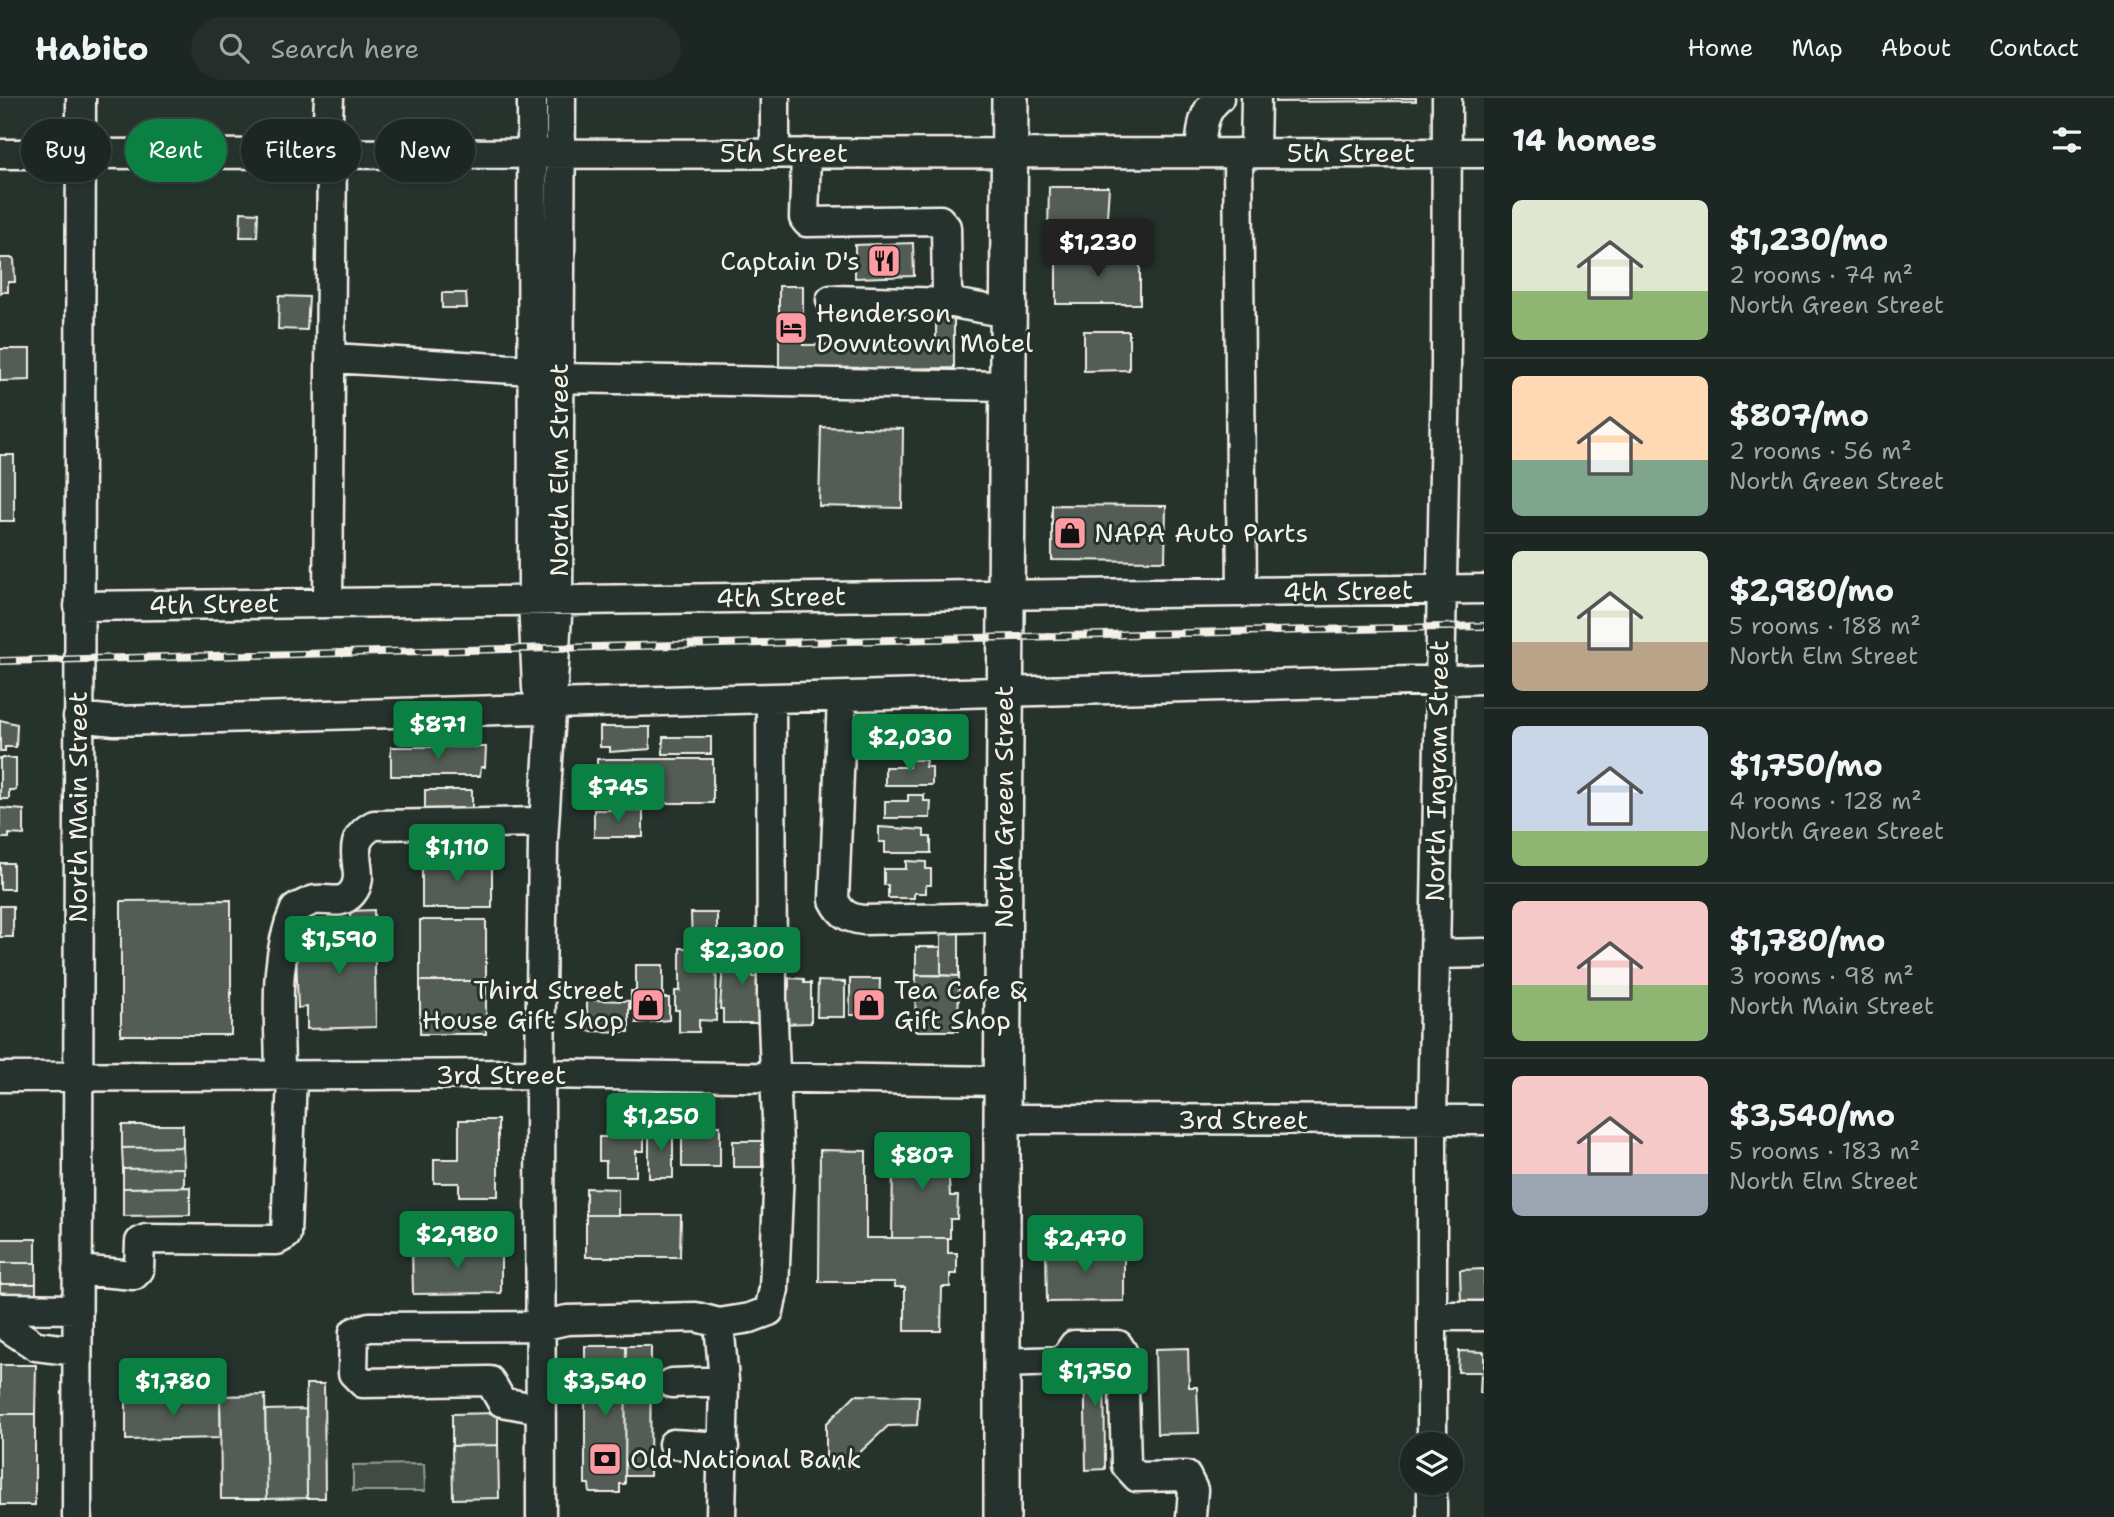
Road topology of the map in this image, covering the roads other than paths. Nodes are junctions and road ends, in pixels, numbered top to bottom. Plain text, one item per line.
1 (81, 98) edge
2 (329, 98) edge
3 (532, 98) edge
4 (561, 98) edge
5 (775, 98) edge
6 (1010, 98) edge
7 (1256, 98) edge
8 (1447, 98) edge
9 (1207, 103) edge
10 (81, 119) edge
11 (329, 119) edge
12 (1447, 152) junction
13 (361, 153) edge
14 (531, 153) junction
15 (562, 153) junction
16 (775, 153) junction
17 (806, 153) junction
18 (1200, 153) junction
19 (1246, 153) junction
20 (1484, 153) edge
21 (0, 154) edge
22 (241, 154) edge
23 (1009, 154) junction
24 (21, 155) edge
25 (111, 156) edge
26 (81, 182) edge
27 (329, 182) edge
28 (831, 300) dead end
29 (953, 303) junction
30 (1008, 313) junction
31 (332, 358) junction
32 (545, 374) junction
33 (1007, 386) junction
34 (1484, 589) edge
35 (1440, 590) junction
36 (1242, 593) junction
37 (1006, 595) junction
38 (546, 600) junction
39 (328, 603) junction
40 (79, 606) junction
41 (1484, 680) edge
42 (1439, 681) junction
43 (1005, 693) junction
44 (842, 697) junction
45 (771, 699) junction
46 (544, 706) junction
47 (78, 717) junction
48 (543, 832) junction
49 (1003, 917) junction
50 (1484, 953) edge
51 (1435, 954) junction
52 (540, 1074) junction
53 (76, 1076) junction
54 (286, 1076) junction
55 (0, 1077) edge
56 (777, 1078) junction
57 (1002, 1081) junction
58 (1002, 1119) junction
59 (1432, 1120) junction
60 (1484, 1120) edge
61 (77, 1270) junction
62 (0, 1308) edge
63 (76, 1309) junction
64 (1432, 1316) junction
65 (1484, 1316) edge
66 (0, 1322) edge
67 (719, 1323) junction
68 (540, 1326) junction
69 (76, 1350) junction
70 (1002, 1363) junction
71 (724, 1381) junction
72 (673, 1383) dead end
73 (540, 1409) junction
74 (1432, 1432) edge
75 (673, 1444) dead end
76 (723, 1447) junction
77 (1432, 1495) edge
78 (77, 1517) edge
79 (541, 1517) edge
80 (721, 1517) edge
81 (1002, 1517) edge
82 (1191, 1517) edge
83 (1432, 1517) edge

1 - 10 street, North Main Street
2 - 11 street
3 - 14 street, North Elm Street
4 - 15 street, North Elm Street
5 - 16 street
6 - 23 main road, North Green Street
7 - 19 street
8 - 12 street, North Ingram Street
9 - 18 street
12 - 19 street, 5th Street
12 - 20 street, 5th Street
12 - 35 street, North Ingram Street
13 - 14 street, 5th Street
14 - 15 street, 5th Street
14 - 32 street, North Elm Street
15 - 16 street, 5th Street
15 - 32 street, North Elm Street
16 - 17 street, 5th Street
17 - 23 street, 5th Street
17 - 29 street
18 - 19 street, 5th Street
18 - 23 street, 5th Street
19 - 36 street
21 - 24 street, 5th Street
22 - 25 street, 5th Street
23 - 30 main road, North Green Street
26 - 40 street, North Main Street
27 - 31 street
28 - 29 street
29 - 30 street
30 - 33 main road, North Green Street
31 - 32 street
31 - 39 street
32 - 33 street
32 - 38 street, North Elm Street
33 - 37 main road, North Green Street
34 - 35 street, 4th Street
35 - 36 street, 4th Street
35 - 42 street, North Ingram Street
36 - 37 street, 4th Street
37 - 38 street, 4th Street
37 - 43 main road, North Green Street
38 - 39 street, 4th Street
38 - 46 street, North Elm Street
39 - 40 street, 4th Street
40 - 47 street, North Main Street
41 - 42 street
42 - 43 street
42 - 51 street, North Ingram Street
43 - 44 street
43 - 49 main road, North Green Street
44 - 45 street
44 - 49 street
45 - 46 street
45 - 56 street
46 - 47 street
46 - 48 street, North Elm Street
47 - 53 street, North Main Street
48 - 52 street, North Elm Street
48 - 54 street
49 - 57 main road, North Green Street
50 - 51 street
51 - 59 street, North Ingram Street
52 - 54 street, 3rd Street
52 - 56 street, 3rd Street
52 - 68 street, North Elm Street
53 - 54 street, 3rd Street
53 - 55 street, 3rd Street
53 - 61 street, North Main Street
54 - 61 street
56 - 57 street, 3rd Street
56 - 67 street
57 - 58 main road, North Green Street
58 - 59 street, 3rd Street
58 - 70 main road, North Green Street
59 - 60 street, 3rd Street
59 - 64 street, North Ingram Street
61 - 63 street, North Main Street
62 - 63 street
63 - 69 street, North Main Street
64 - 65 street
64 - 74 street, North Ingram Street
66 - 69 street
67 - 68 street
67 - 71 street
68 - 73 street, North Elm Street
68 - 73 street
69 - 78 street, North Main Street
70 - 81 main road, North Green Street
70 - 82 street
71 - 72 street
71 - 76 street
73 - 79 street, North Elm Street
75 - 76 street
76 - 80 street
77 - 83 street

